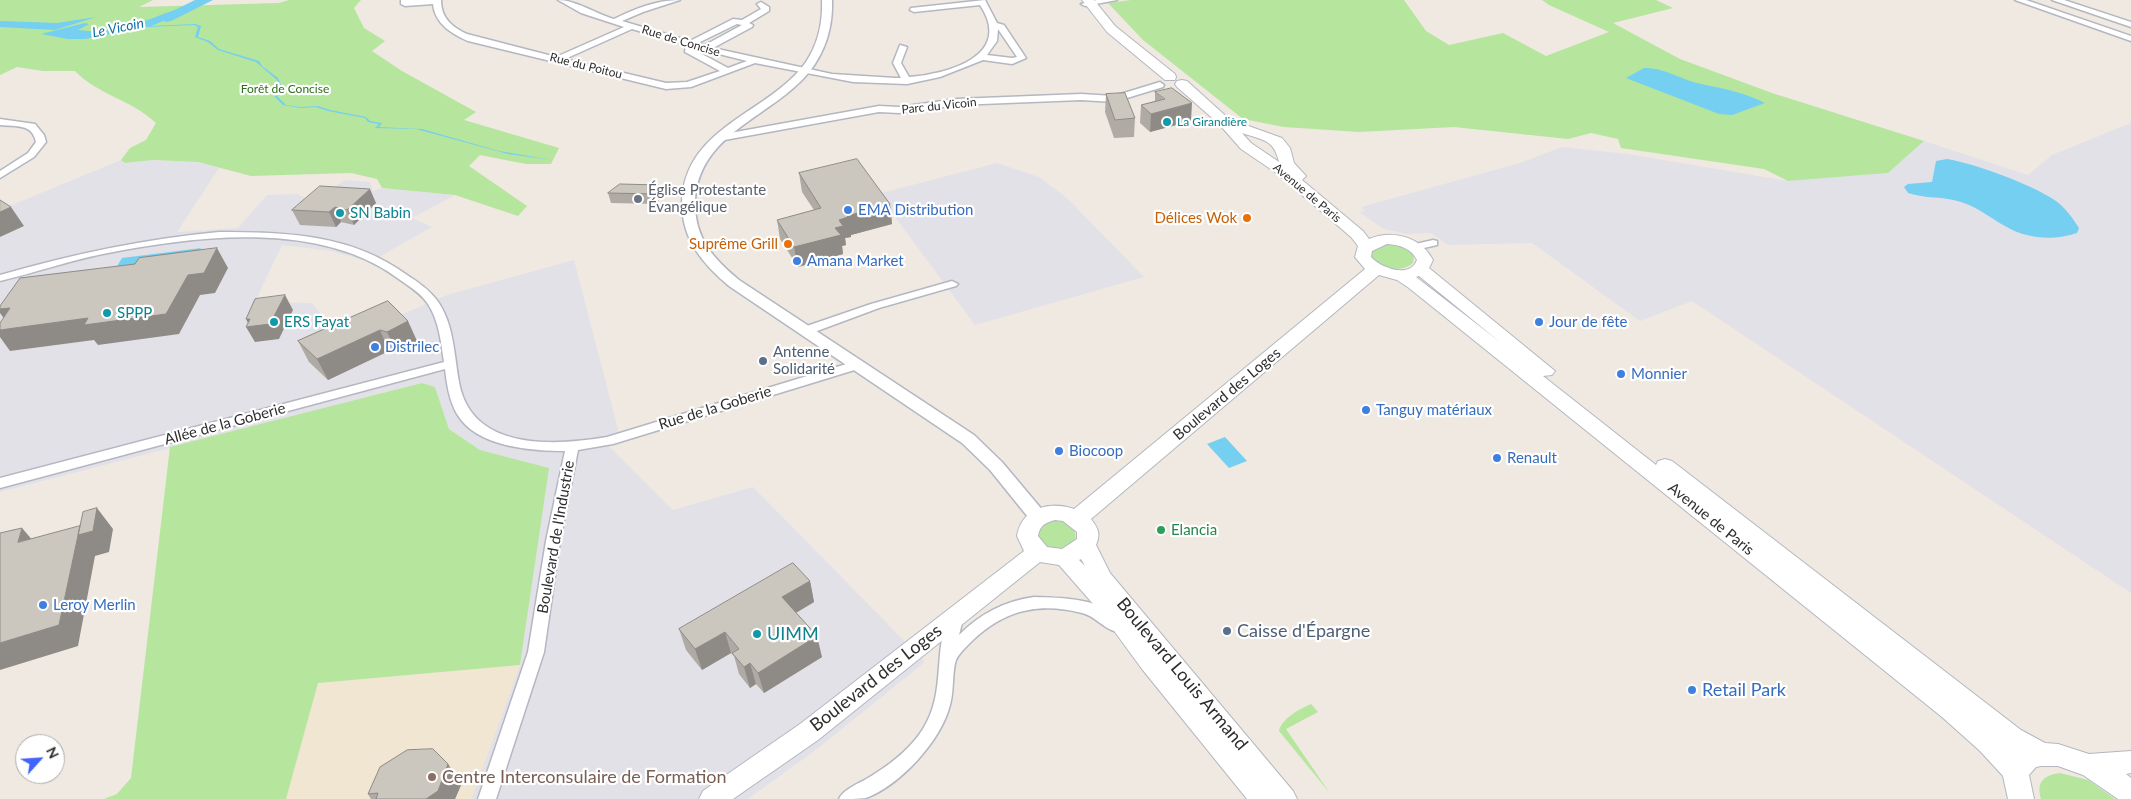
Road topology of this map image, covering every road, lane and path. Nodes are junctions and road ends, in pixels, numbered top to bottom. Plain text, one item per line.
1 (405, 0) edge
2 (562, 0) edge
3 (632, 0) edge
4 (676, 0) edge
5 (828, 0) edge
6 (1113, 0) edge
7 (2019, 0) edge
8 (2056, 0) edge
9 (436, 1) edge
10 (982, 1) edge
11 (1086, 2) edge
12 (761, 4) dead end
13 (640, 10) junction
14 (914, 10) dead end
15 (615, 21) junction
16 (743, 23) junction
17 (995, 25) junction
18 (2131, 25) edge
19 (632, 26) junction
20 (2120, 35) junction
21 (2131, 35) edge
22 (2131, 39) edge
23 (690, 44) junction
24 (903, 47) dead end
25 (705, 48) junction
26 (695, 54) junction
27 (981, 57) junction
28 (558, 59) junction
29 (752, 62) junction
30 (727, 71) junction
31 (803, 72) junction
32 (906, 81) junction
33 (1169, 83) junction
34 (1196, 99) joint
35 (1224, 121) junction
36 (2, 123) edge
37 (719, 138) junction
38 (0, 175) edge
39 (1390, 240) junction
40 (1433, 243) dead end
41 (1366, 246) junction
42 (1415, 247) junction
43 (1376, 269) junction
44 (1421, 269) junction
45 (1399, 275) junction
46 (0, 278) edge
47 (952, 284) dead end
48 (805, 330) junction
49 (450, 364) junction
50 (857, 365) junction
51 (572, 447) junction
52 (0, 483) edge
53 (1038, 517) junction
54 (1078, 518) junction
55 (1038, 552) junction
56 (1074, 552) junction
57 (956, 615) junction
58 (949, 658) junction
59 (1150, 662) junction
60 (2043, 755) junction
61 (2131, 762) edge
62 (2089, 765) junction
63 (2019, 792) edge
64 (2131, 794) edge
65 (487, 799) edge
66 (712, 799) edge
67 (848, 799) edge
68 (1264, 799) edge
69 (1284, 799) edge

1 - 9 street, Rue du Poitou
2 - 15 street, Rue de Concise
3 - 13 street
4 - 13 street
5 - 31 street
6 - 11 street
7 - 20 street
8 - 18 street
9 - 28 street, Rue du Poitou
10 - 14 street
10 - 17 street
11 - 33 main road, Avenue de Paris
12 - 16 street
13 - 15 street
15 - 19 street, Rue de Concise
16 - 23 street
16 - 25 street
17 - 27 street
17 - 27 street
19 - 23 street, Rue de Concise
19 - 28 street
20 - 21 street
20 - 22 street
23 - 25 street, Rue de Concise
23 - 26 street
24 - 32 street
25 - 26 street
25 - 29 street, Rue de Concise
26 - 30 street
27 - 32 street, Rue de Concise
28 - 30 street, Rue du Poitou
29 - 30 street, Rue du Poitou
29 - 31 street, Rue de Concise
31 - 32 street, Rue de Concise
31 - 37 street
33 - 34 main road, Avenue de Paris
33 - 37 street, Parc du Vicoin
34 - 35 main road, Avenue de Paris
35 - 39 main road, Avenue de Paris
35 - 41 main road, Avenue de Paris
36 - 38 street
37 - 48 street
39 - 41 main road
39 - 42 main road, Avenue de Paris
40 - 42 street
41 - 43 main road
42 - 44 main road
43 - 45 main road
43 - 54 main road, Boulevard des Loges
44 - 45 main road
44 - 60 main road, Avenue de Paris
45 - 63 main road, Avenue de Paris
46 - 49 street, Boulevard de l'Industrie
47 - 48 street
48 - 50 street
49 - 51 street, Boulevard de l'Industrie
49 - 52 street, Allée de la Goberie
50 - 51 street, Rue de la Goberie
50 - 53 street
51 - 65 street, Boulevard de l'Industrie
53 - 54 main road
53 - 55 main road
54 - 56 main road
55 - 56 main road
55 - 57 main road, Boulevard des Loges
56 - 59 main road, Boulevard Louis Armand
56 - 69 main road, Boulevard Louis Armand
57 - 58 street
57 - 66 main road, Boulevard des Loges
58 - 59 street
58 - 67 street
59 - 68 main road, Boulevard Louis Armand
60 - 62 main road
60 - 63 main road
61 - 62 main road
62 - 64 main road

